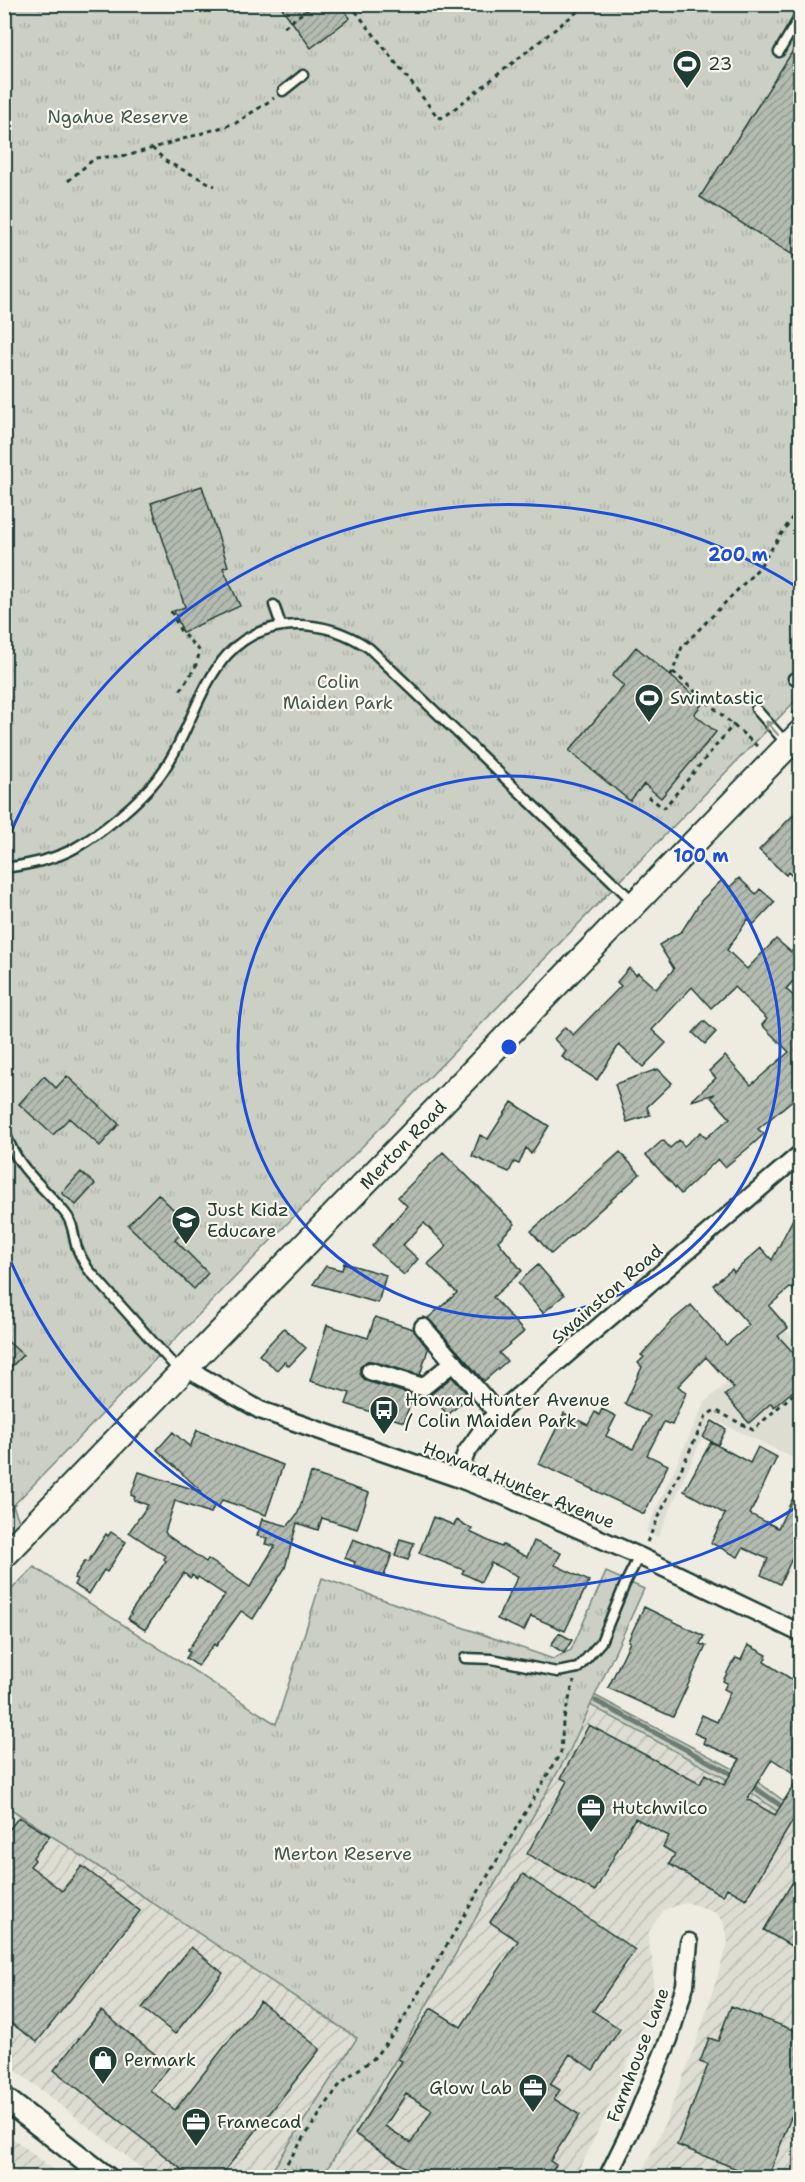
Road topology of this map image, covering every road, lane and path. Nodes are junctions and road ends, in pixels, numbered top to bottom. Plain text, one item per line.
1 (314, 4) edge
2 (350, 4) edge
3 (587, 4) edge
4 (801, 16) edge
5 (284, 27) dead end
6 (779, 52) dead end
7 (303, 75) dead end
8 (283, 91) joint
9 (152, 148) junction
10 (68, 181) dead end
11 (215, 186) dead end
12 (801, 506) edge
13 (274, 605) dead end
14 (171, 611) dead end
15 (281, 626) junction
16 (673, 672) junction
17 (671, 676) dead end
18 (178, 694) dead end
19 (756, 709) dead end
20 (734, 724) junction
21 (795, 739) edge
22 (759, 748) dead end
23 (648, 797) dead end
24 (4, 868) edge
25 (636, 904) junction
26 (4, 1130) edge
27 (801, 1154) edge
28 (423, 1327) dead end
29 (454, 1362) junction
30 (184, 1371) junction
31 (370, 1371) dead end
32 (801, 1388) edge
33 (498, 1414) junction
34 (457, 1478) junction
35 (643, 1550) junction
36 (4, 1556) edge
37 (801, 1633) edge
38 (465, 1658) dead end
39 (578, 1668) junction
40 (688, 1942) dead end
41 (4, 2098) edge
42 (100, 2176) edge
43 (277, 2178) edge
44 (607, 2178) edge

1 - 5 path
2 - 3 path
4 - 6 lane
7 - 8 lane
8 - 9 path
9 - 10 path
9 - 11 path
12 - 16 path
13 - 15 lane
14 - 18 path
15 - 24 lane
15 - 25 lane
16 - 17 path
16 - 20 path
21 -> 19 lane
20 - 22 path
20 - 23 path
21 - 25 main road, Merton Road
25 - 30 main road, Merton Road
26 - 30 lane
27 - 33 street, Swainston Road
28 - 29 street
29 - 31 street
29 - 33 street
30 - 34 street, Howard Hunter Avenue
30 - 36 main road, Merton Road
32 - 35 path
33 - 34 street, Swainston Road
34 - 35 street, Howard Hunter Avenue
35 - 37 street, Howard Hunter Avenue
35 - 39 lane
38 - 39 lane
39 - 43 path
40 - 44 street, Farmhouse Lane
41 - 42 street

